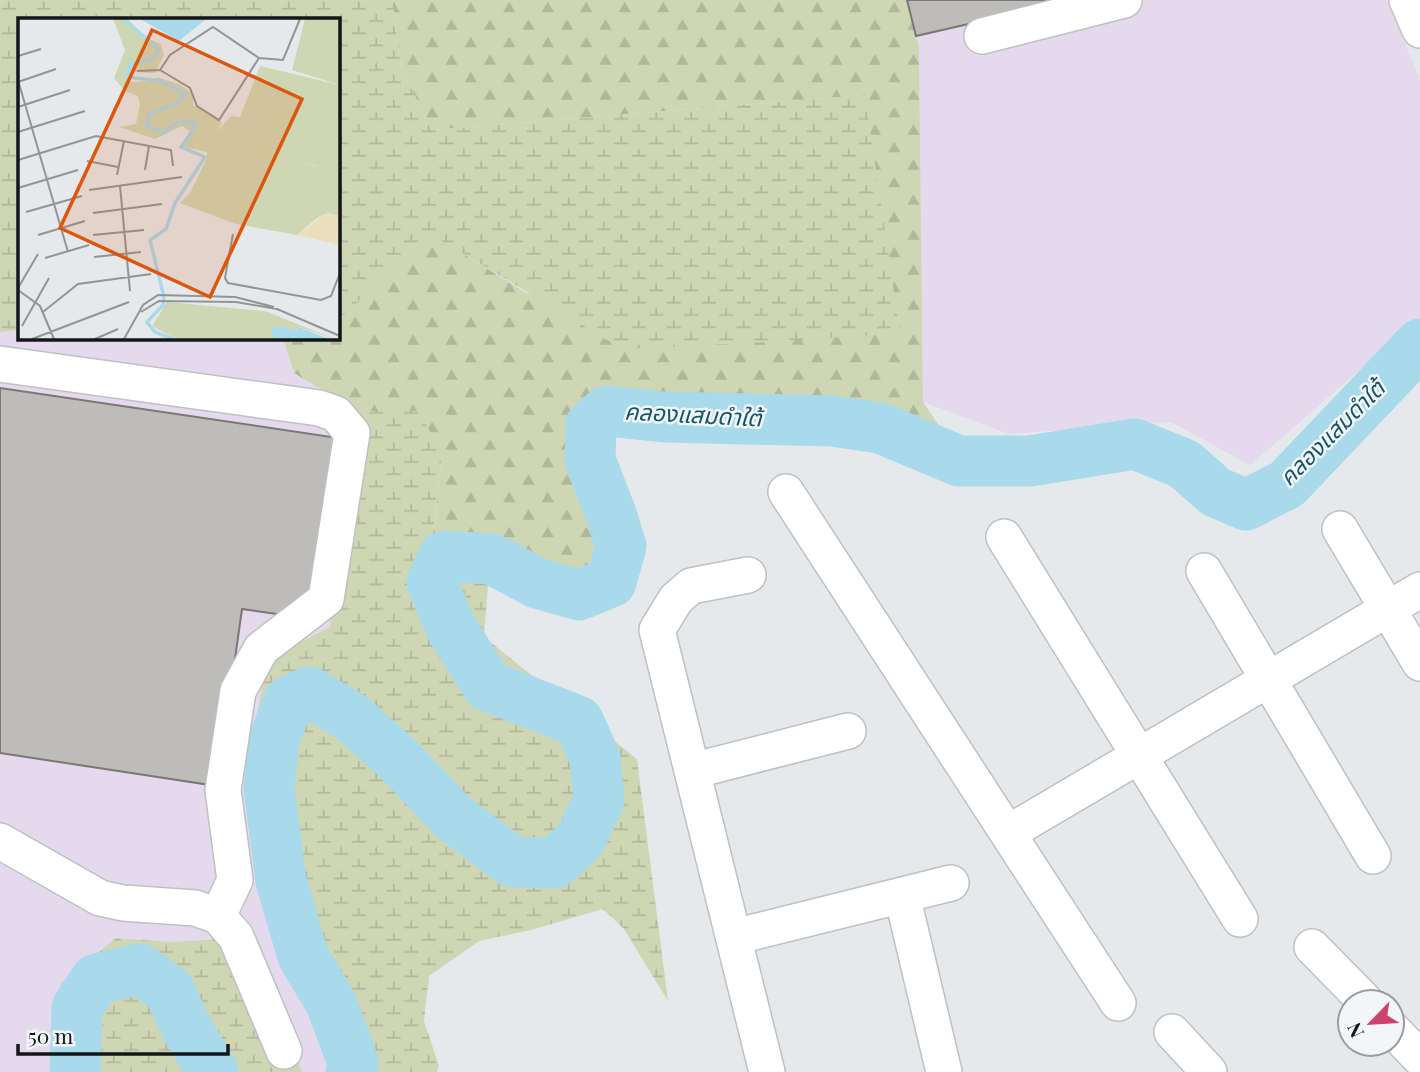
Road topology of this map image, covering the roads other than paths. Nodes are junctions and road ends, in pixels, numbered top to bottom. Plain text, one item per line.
1 (1124, 0) edge
2 (1408, 0) edge
3 (1420, 30) edge
4 (982, 36) dead end
5 (0, 364) edge
6 (786, 492) dead end
7 (1340, 530) dead end
8 (1004, 537) dead end
9 (1205, 571) dead end
10 (748, 575) dead end
11 (1420, 590) edge
12 (1388, 609) junction
13 (1420, 663) edge
14 (1268, 680) junction
15 (848, 731) dead end
16 (1139, 756) junction
17 (692, 771) junction
18 (1008, 834) junction
19 (0, 841) edge
20 (1373, 856) dead end
21 (951, 883) dead end
22 (902, 895) junction
23 (218, 916) junction
24 (1240, 919) dead end
25 (734, 937) junction
26 (1312, 947) dead end
27 (1352, 988) edge
28 (1118, 1003) dead end
29 (1172, 1032) dead end
30 (1406, 1044) edge
31 (284, 1051) dead end
32 (1420, 1058) edge
33 (1420, 1064) edge
34 (767, 1072) edge
35 (944, 1072) edge
36 (1209, 1072) edge
37 (1411, 1072) edge

1 - 4 street
2 - 3 street
5 - 23 street
6 - 18 street
7 - 12 street
8 - 16 street
9 - 14 street
10 - 17 street
11 - 12 street
12 - 13 street
12 - 14 street
14 - 16 street
14 - 20 street
15 - 17 street
16 - 18 street
16 - 24 street
17 - 25 street
18 - 28 street
19 - 23 street
21 - 22 street
22 - 25 street
22 - 35 street
23 - 31 street
25 - 34 street
26 - 27 street
29 - 36 street
30 - 32 street
33 - 37 street

